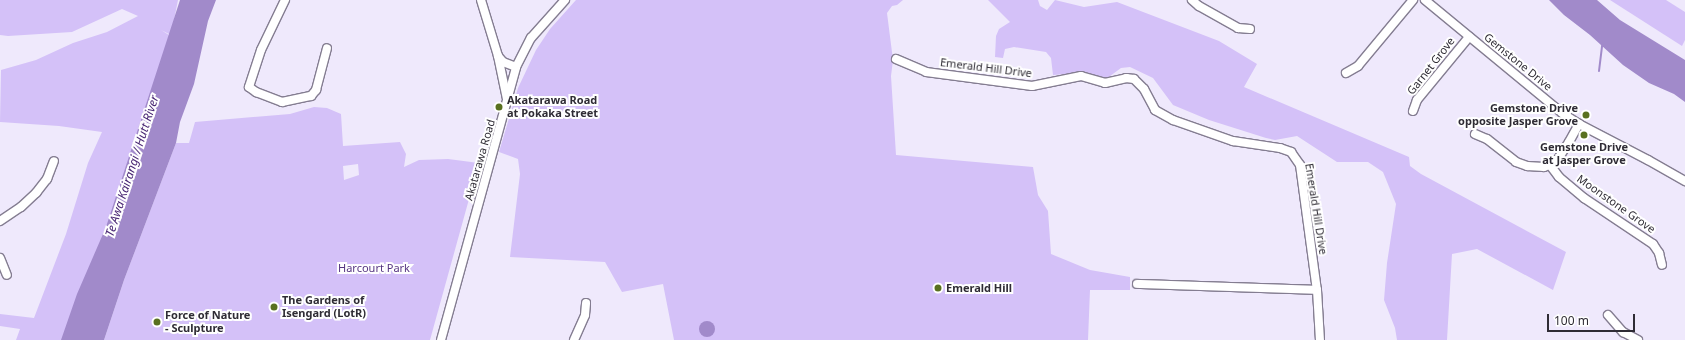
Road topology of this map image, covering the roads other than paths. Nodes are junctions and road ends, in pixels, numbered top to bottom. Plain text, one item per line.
1 (285, 0) edge
2 (481, 0) edge
3 (565, 0) edge
4 (1192, 0) edge
5 (1413, 0) edge
6 (1425, 0) edge
7 (1250, 29) dead end
8 (1469, 37) junction
9 (326, 48) dead end
10 (498, 56) junction
11 (896, 59) dead end
12 (516, 67) junction
13 (1346, 73) dead end
14 (507, 102) junction
15 (1413, 111) dead end
16 (1579, 124) junction
17 (1475, 134) dead end
18 (54, 161) dead end
19 (1550, 166) junction
20 (1685, 181) edge
21 (0, 221) edge
22 (0, 258) edge
23 (1662, 265) dead end
24 (6, 275) dead end
25 (1137, 284) dead end
26 (1317, 290) junction
27 (586, 303) dead end
28 (1608, 315) dead end
29 (441, 340) edge
30 (574, 340) edge
31 (1320, 340) edge
32 (1638, 340) edge

1 - 9 street
2 - 10 street
3 - 12 street, Akatarawa Road
4 - 7 street
5 - 13 street
6 - 8 street, Gemstone Drive
8 - 15 street, Garnet Grove
8 - 16 street, Gemstone Drive
10 - 12 street
10 - 14 street
11 - 26 street, Emerald Hill Drive
12 - 14 street, Akatarawa Road
14 - 29 street, Akatarawa Road
16 - 19 street
16 - 20 street, Gemstone Drive
17 - 19 street
18 - 21 street
19 - 23 street, Moonstone Grove
22 - 24 street
25 - 26 street
26 - 31 street, Emerald Hill Drive
27 - 30 street
28 - 32 street

